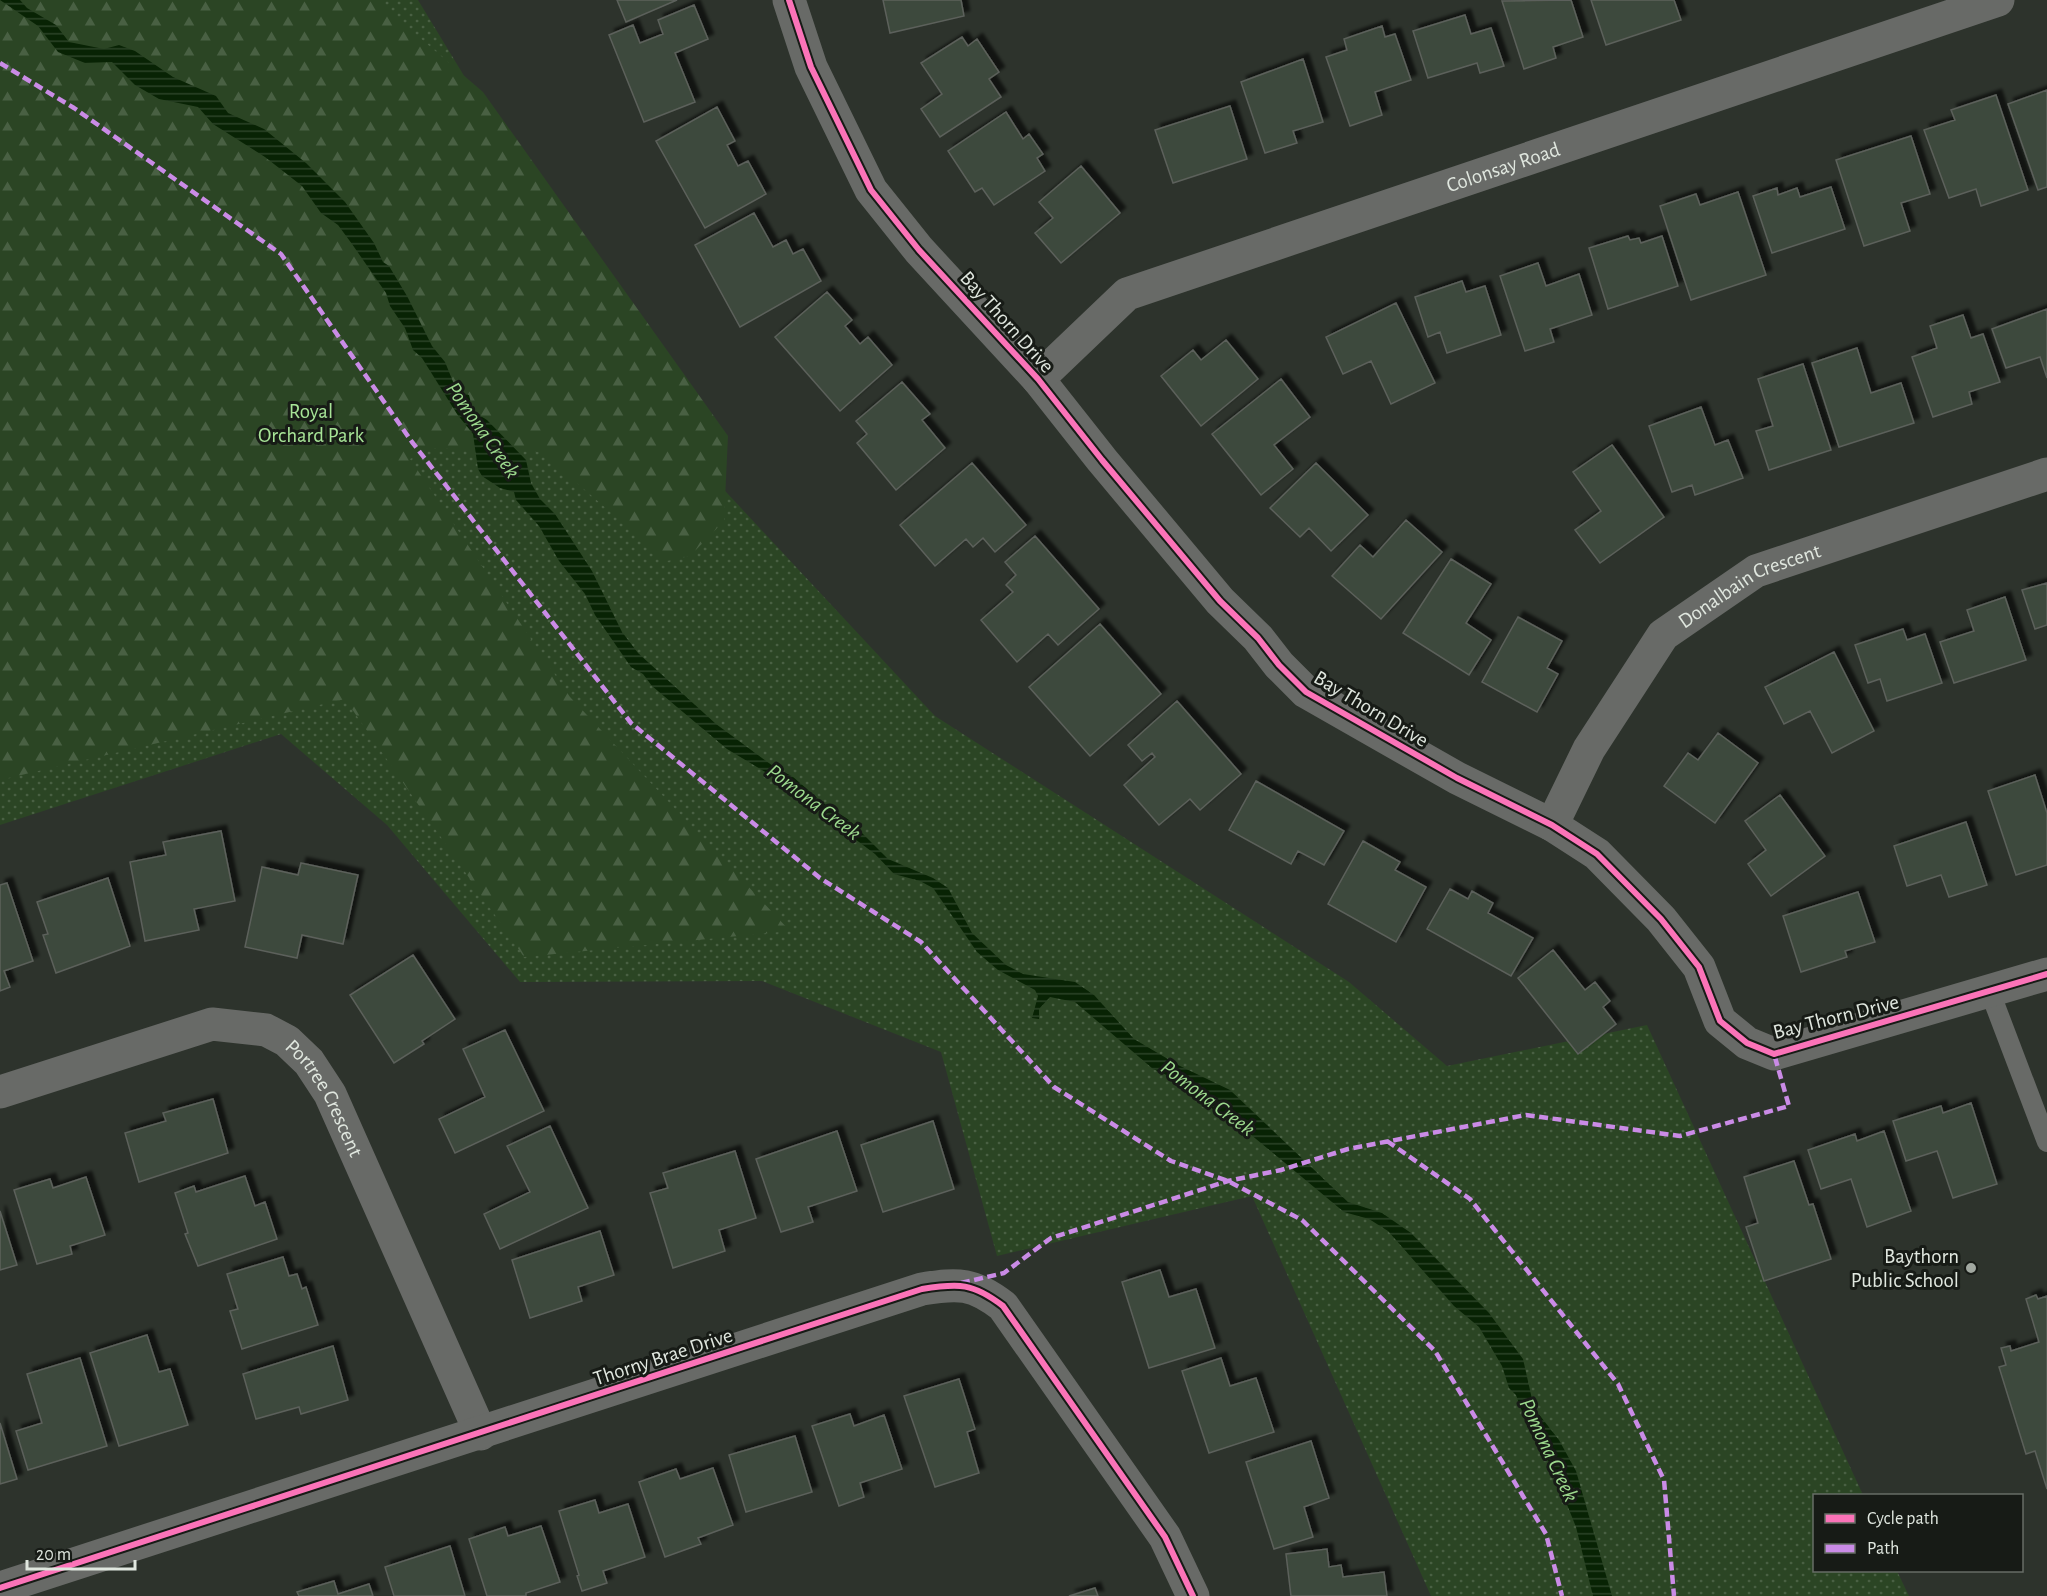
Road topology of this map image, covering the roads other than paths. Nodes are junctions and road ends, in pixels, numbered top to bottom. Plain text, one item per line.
1 (789, 0) edge
2 (1998, 0) edge
3 (1038, 379) junction
4 (2047, 474) edge
5 (1552, 825) junction
6 (2047, 974) edge
7 (1990, 992) junction
8 (0, 1092) edge
9 (2043, 1119) edge
10 (2047, 1142) edge
11 (481, 1434) junction
12 (0, 1588) edge
13 (1193, 1596) edge

1 - 3 street, Bay Thorn Drive
2 - 3 street, Colonsay Road
3 - 5 street, Bay Thorn Drive
4 - 5 street, Donalbain Crescent
5 - 7 street, Bay Thorn Drive
6 - 7 street, Bay Thorn Drive
7 - 9 lane
8 - 11 street, Portree Crescent
9 - 10 lane
11 - 12 street, Thorny Brae Drive
11 - 13 street, Thorny Brae Drive

